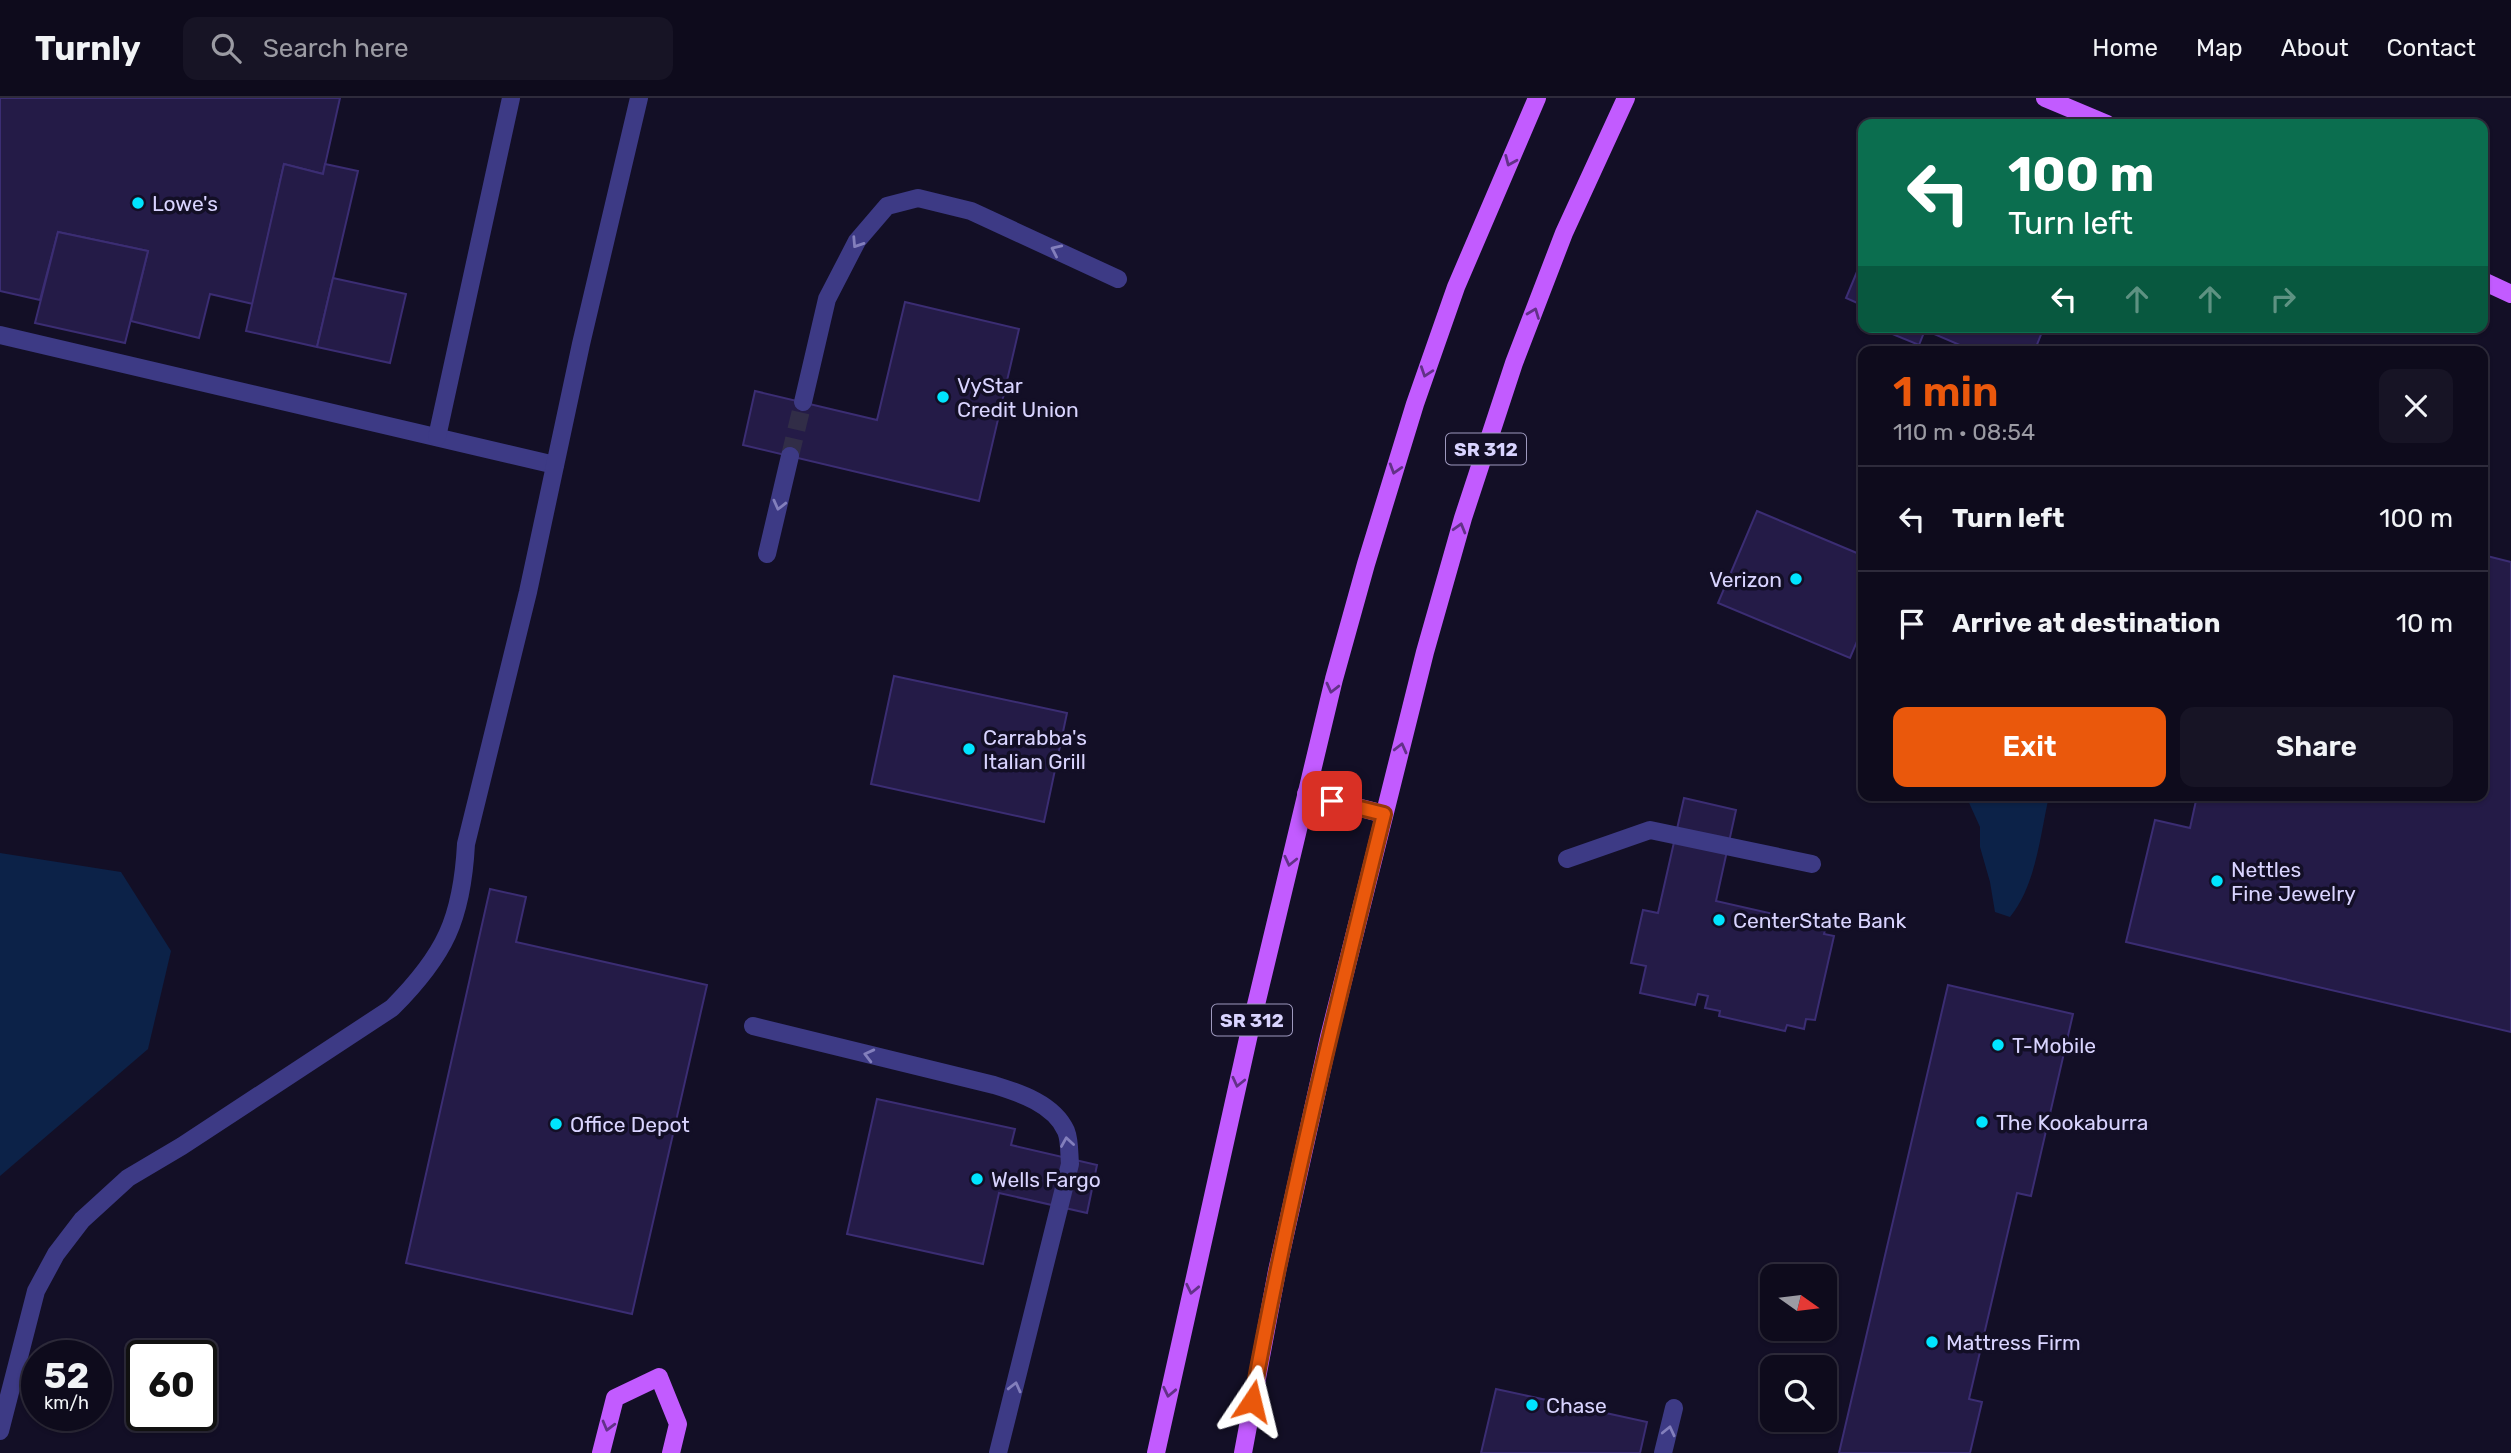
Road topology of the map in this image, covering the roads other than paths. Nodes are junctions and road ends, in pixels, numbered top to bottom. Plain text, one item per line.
1 (511, 98) edge
2 (639, 98) edge
3 (1537, 98) edge
4 (1626, 98) edge
5 (2045, 98) edge
6 (2095, 119) edge
7 (1118, 279) dead end
8 (2488, 283) edge
9 (2511, 294) edge
10 (0, 335) edge
11 (803, 402) tunnel mouth
12 (437, 437) junction
13 (790, 456) tunnel mouth
14 (555, 465) junction
15 (766, 554) dead end
16 (1306, 794) junction
17 (1384, 814) junction
18 (1567, 859) dead end
19 (1812, 864) dead end
20 (753, 1026) dead end
21 (1674, 1408) dead end
22 (0, 1430) edge
23 (601, 1453) edge
24 (671, 1453) edge
25 (998, 1453) edge
26 (1156, 1453) edge
27 (1243, 1453) edge
28 (1663, 1453) edge

1 - 12 lane
2 - 14 lane
3 -> 16 main road, SR 312
17 -> 4 main road, SR 312
5 - 6 main road
7 -> 11 lane
8 - 9 main road
10 - 12 lane
12 - 14 lane
13 -> 15 lane
14 - 22 lane
16 - 17 main road
16 -> 26 main road, SR 312
17 - 27 main road, SR 312
18 - 19 lane
25 -> 20 lane
28 -> 21 lane
24 -> 23 main road

